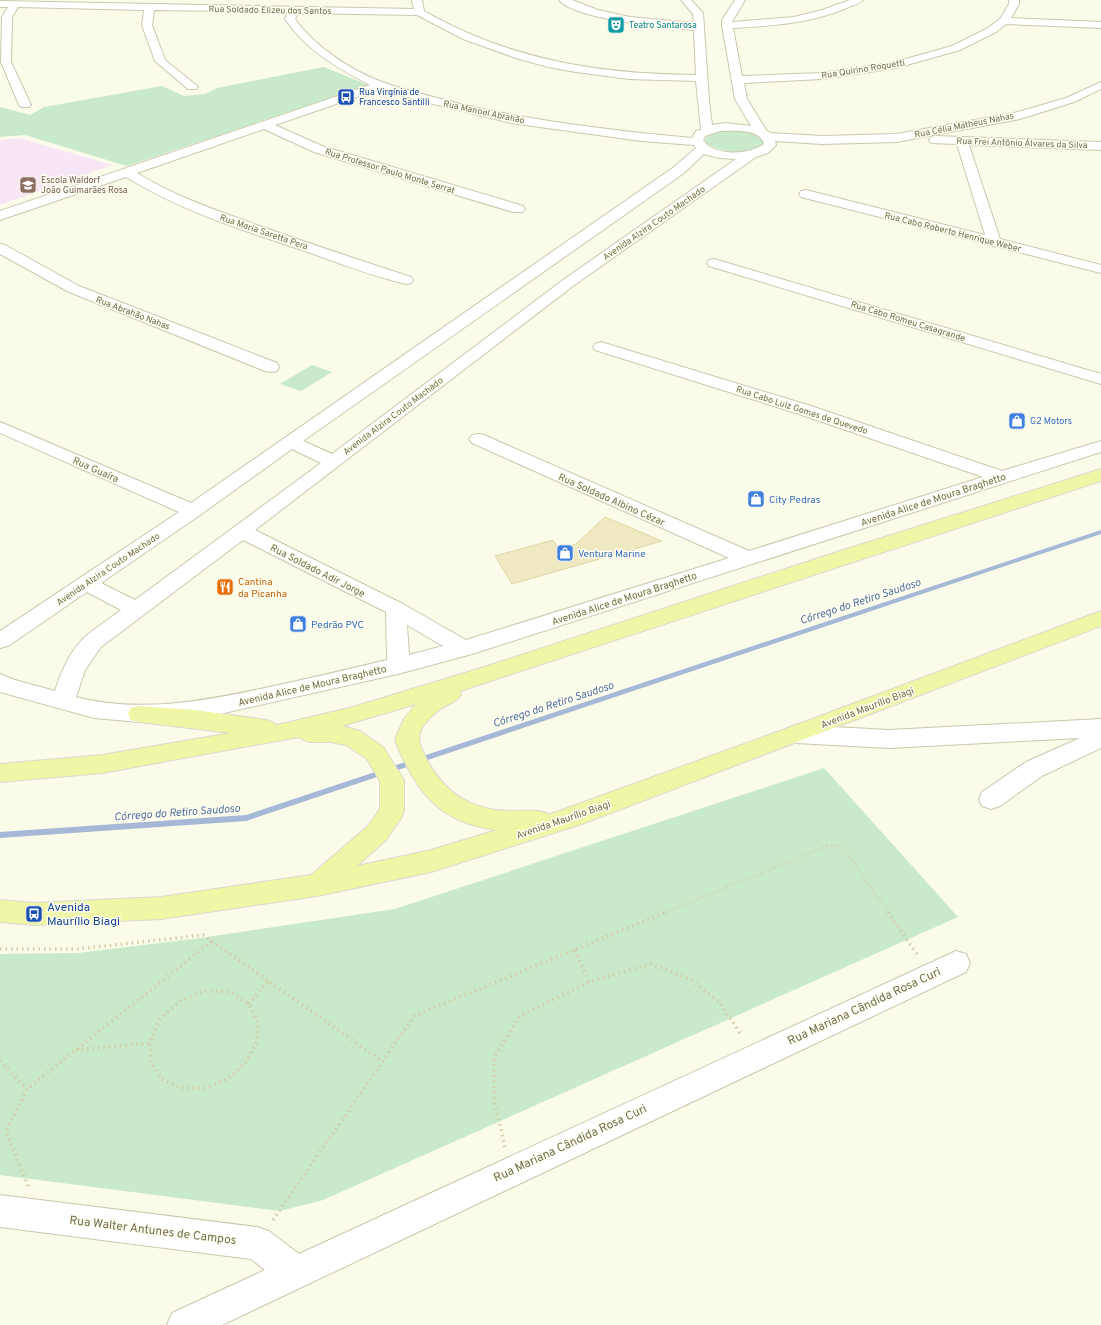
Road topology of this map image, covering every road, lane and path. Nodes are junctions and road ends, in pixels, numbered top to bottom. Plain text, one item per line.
1 (417, 0) edge
2 (564, 0) edge
3 (686, 0) edge
4 (740, 0) edge
5 (858, 0) edge
6 (1014, 0) edge
7 (67, 3) edge
8 (0, 4) edge
9 (15, 4) junction
10 (149, 7) junction
11 (294, 10) junction
12 (419, 12) junction
13 (1004, 21) junction
14 (726, 25) junction
15 (1101, 25) edge
16 (699, 28) junction
17 (699, 52) junction
18 (732, 53) junction
19 (702, 78) junction
20 (737, 80) junction
21 (380, 85) junction
22 (1101, 85) edge
23 (192, 87) dead end
24 (25, 105) dead end
25 (265, 125) junction
26 (764, 135) junction
27 (702, 138) junction
28 (896, 138) junction
29 (822, 140) junction
30 (962, 142) junction
31 (1101, 146) edge
32 (758, 153) junction
33 (127, 172) junction
34 (806, 194) dead end
35 (518, 209) dead end
36 (0, 216) edge
37 (994, 242) junction
38 (0, 248) edge
39 (714, 263) dead end
40 (1101, 269) edge
41 (551, 278) junction
42 (406, 280) dead end
43 (601, 348) dead end
44 (271, 367) dead end
45 (1101, 379) edge
46 (0, 427) edge
47 (478, 439) dead end
48 (290, 442) junction
49 (1101, 446) edge
50 (334, 462) junction
51 (1101, 475) edge
52 (1000, 478) junction
53 (193, 511) junction
54 (241, 531) junction
55 (747, 558) junction
56 (87, 584) junction
57 (136, 609) junction
58 (396, 609) junction
59 (1101, 618) edge
60 (0, 641) edge
61 (464, 649) junction
62 (398, 666) junction
63 (492, 673) junction
64 (0, 682) edge
65 (64, 702) junction
66 (138, 714) junction
67 (1101, 728) edge
68 (286, 732) junction
69 (796, 734) junction
70 (1101, 738) edge
71 (0, 774) edge
72 (991, 799) dead end
73 (573, 818) junction
74 (317, 885) junction
75 (0, 911) edge
76 (212, 941) junction
77 (0, 949) edge
78 (575, 950) junction
79 (943, 968) joint
80 (268, 981) junction
81 (589, 982) junction
82 (249, 1004) junction
83 (150, 1043) junction
84 (76, 1050) junction
85 (755, 1057) junction
86 (0, 1061) edge
87 (382, 1062) junction
88 (27, 1089) junction
89 (510, 1171) junction
90 (0, 1211) edge
91 (41, 1216) junction
92 (257, 1242) junction
93 (296, 1272) junction
94 (184, 1325) edge

1 - 12 street
2 - 16 street
3 - 16 street
4 - 14 street
5 - 14 street
6 - 13 street, Rua Quirino Roquetti
7 - 9 street, Rua Soldado Elizeu dos Santos
7 - 10 street, Rua Soldado Elizeu dos Santos
8 - 9 street, Rua Soldado Elizeu dos Santos
9 - 24 street
10 - 11 street, Rua Soldado Elizeu dos Santos
10 - 23 street
11 - 12 street, Rua Soldado Elizeu dos Santos
11 - 21 street, Rua Manoel Abrahão
12 - 19 street
13 - 15 street
13 - 20 street, Rua Quirino Roquetti
14 - 18 street
16 - 17 street
17 - 18 street
17 - 19 street
18 - 20 street
19 - 27 street
20 - 26 street
21 - 25 street
21 - 27 street, Rua Manoel Abrahão
22 - 28 street, Rua Célia Matheus Nahas
25 - 33 street
25 - 35 street, Rua Professor Paulo Monte Serrat
26 - 27 street, Rua Célia Matheus Nahas
26 - 29 street, Rua Célia Matheus Nahas
26 - 32 street
27 - 32 street, Rua Célia Matheus Nahas
27 - 41 street, Avenida Alzira Couto Machado
28 - 29 street, Rua Célia Matheus Nahas
28 - 30 street, Rua Frei Antônio Álvares da Silva
29 - 32 street, Rua Célia Matheus Nahas
30 - 31 street, Rua Frei Antônio Álvares da Silva
30 - 37 street
32 - 41 street, Avenida Alzira Couto Machado
33 - 36 street
33 - 42 street, Rua Maria Saretta Pera
34 - 37 street, Rua Cabo Roberto Henrique Weber
37 - 40 street, Rua Cabo Roberto Henrique Weber
38 - 44 street, Rua Abrahão Nahas
39 - 45 street, Rua Cabo Romeu Casagrande
41 - 48 street, Avenida Alzira Couto Machado
41 - 50 street, Avenida Alzira Couto Machado
43 - 52 street, Rua Cabo Luiz Gomes de Quevedo
46 - 53 street, Rua Guaíra
47 - 55 street, Rua Soldado Albino Cézar
48 - 50 street
48 - 53 street, Avenida Alzira Couto Machado
49 - 52 street, Avenida Alice de Moura Braghetto
50 - 54 street, Avenida Alzira Couto Machado
51 - 63 main road
52 - 55 street, Avenida Alice de Moura Braghetto
53 - 56 street, Avenida Alzira Couto Machado
54 - 57 street, Avenida Alzira Couto Machado
54 - 58 street, Rua Soldado Adir Jorge
55 - 61 street, Avenida Alice de Moura Braghetto
56 - 57 street
56 - 60 street, Avenida Alzira Couto Machado
57 - 65 street, Avenida Alzira Couto Machado
58 - 61 street, Rua Soldado Adir Jorge
58 - 62 street
59 - 69 main road, Avenida Maurílio Biagi
61 - 62 street, Avenida Alice de Moura Braghetto
62 - 66 street, Avenida Alice de Moura Braghetto
63 - 68 main road
63 - 73 main road
64 - 65 street
65 - 66 street
66 - 68 main road
67 - 69 street
68 - 71 main road
68 - 74 main road
69 - 73 main road, Avenida Maurílio Biagi
70 - 72 street
73 - 74 main road, Avenida Maurílio Biagi
74 - 75 main road, Avenida Maurílio Biagi
76 - 77 path
76 - 80 path
76 - 84 path
78 - 79 path
78 - 81 path
78 - 87 path
79 - 85 street, Rua Mariana Cândida Rosa Curi
80 - 82 path
80 - 87 path
81 - 85 path
81 - 89 path
82 - 83 path
82 - 83 path
83 - 84 path
84 - 88 path
85 - 89 street, Rua Mariana Cândida Rosa Curi
86 - 88 path
87 - 92 path
88 - 91 path
89 - 93 street, Rua Mariana Cândida Rosa Curi
90 - 91 street, Rua Walter Antunes de Campos
91 - 92 street, Rua Walter Antunes de Campos
92 - 93 street
93 - 94 street, Rua Mariana Cândida Rosa Curi

